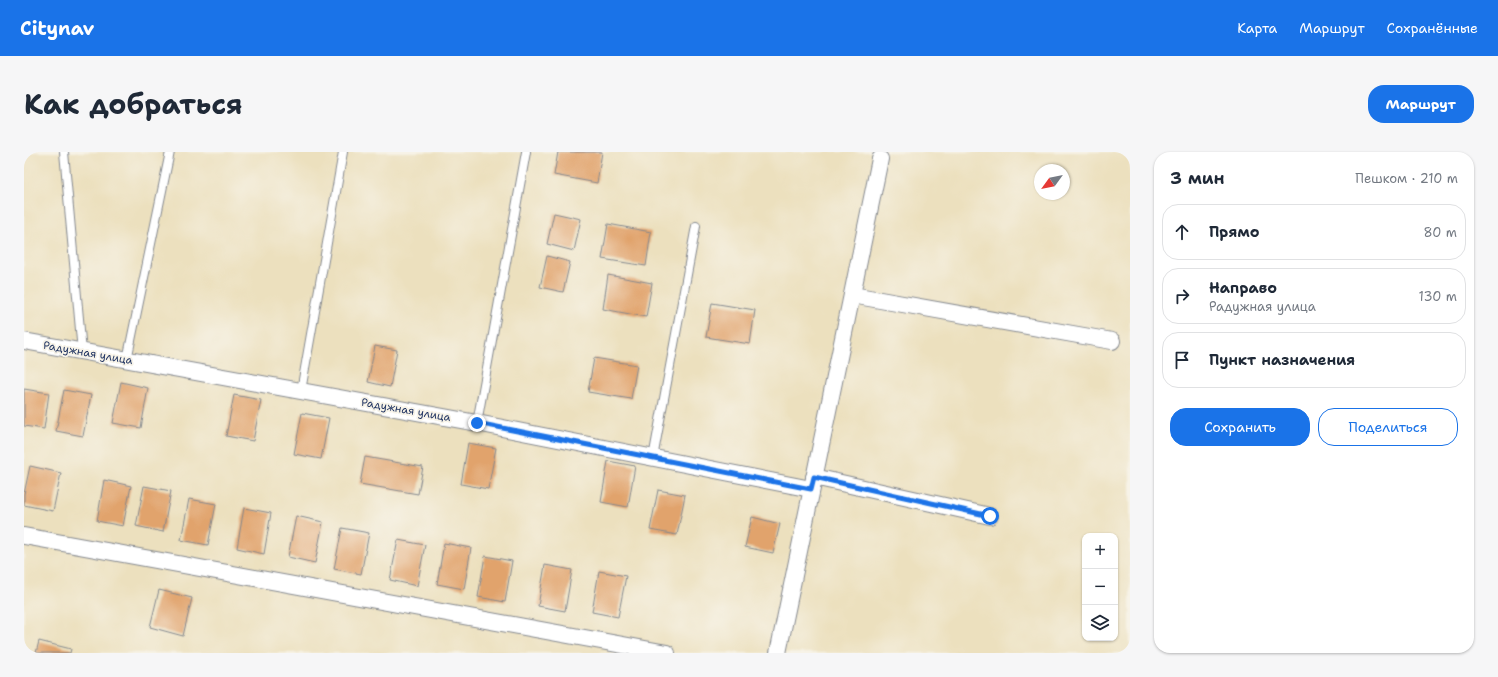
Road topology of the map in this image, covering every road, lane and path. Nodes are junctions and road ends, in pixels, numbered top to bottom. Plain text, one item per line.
1 (64, 152) edge
2 (170, 152) edge
3 (343, 152) edge
4 (526, 152) edge
5 (880, 159) dead end
6 (696, 226) dead end
7 (852, 295) junction
8 (24, 341) edge
9 (1112, 341) dead end
10 (82, 352) junction
11 (126, 360) junction
12 (301, 391) junction
13 (477, 423) junction
14 (653, 458) junction
15 (812, 483) junction
16 (990, 516) dead end
17 (24, 536) edge
18 (667, 653) edge
19 (778, 653) edge

1 - 10 lane
2 - 11 lane
3 - 12 lane
4 - 13 lane
5 - 7 street
6 - 14 lane
7 - 9 street
7 - 15 street
8 - 10 street, Радужная улица
10 - 11 street, Радужная улица
11 - 12 street, Радужная улица
12 - 13 street, Радужная улица
13 - 14 street, Радужная улица
14 - 15 street, Радужная улица
15 - 16 street, Радужная улица
15 - 19 street
17 - 18 street

